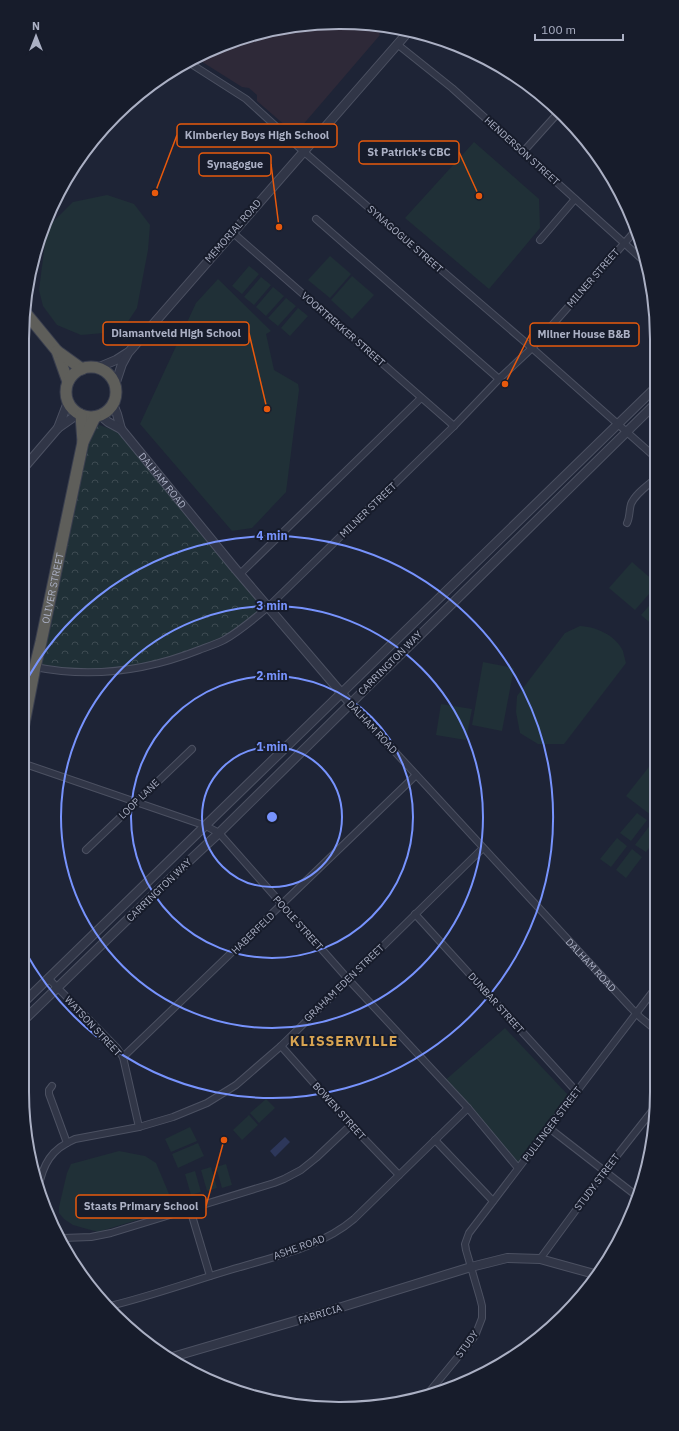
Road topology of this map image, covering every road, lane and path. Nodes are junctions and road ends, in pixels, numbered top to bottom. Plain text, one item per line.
1 (404, 36) edge
2 (397, 44) junction
3 (194, 66) edge
4 (555, 116) edge
5 (303, 152) junction
6 (523, 152) junction
7 (575, 199) junction
8 (316, 219) dead end
9 (232, 232) junction
10 (632, 235) edge
11 (540, 240) dead end
12 (625, 243) junction
13 (638, 255) edge
14 (30, 318) edge
15 (532, 348) junction
16 (57, 351) junction
17 (128, 353) junction
18 (98, 368) junction
19 (82, 369) junction
20 (499, 379) junction
21 (68, 382) junction
22 (115, 385) junction
23 (650, 393) edge
24 (421, 398) junction
25 (68, 402) junction
26 (113, 404) junction
27 (650, 409) edge
28 (80, 415) junction
29 (98, 416) junction
30 (617, 424) junction
31 (454, 426) junction
32 (58, 428) junction
33 (121, 429) junction
34 (626, 432) junction
35 (83, 442) junction
36 (650, 453) edge
37 (29, 462) edge
38 (650, 484) edge
39 (627, 523) dead end
40 (240, 574) junction
41 (268, 607) junction
42 (35, 667) junction
43 (341, 694) junction
44 (29, 698) edge
45 (350, 703) junction
46 (192, 749) dead end
47 (29, 764) edge
48 (416, 775) junction
49 (137, 801) junction
50 (206, 826) junction
51 (219, 833) junction
52 (483, 848) junction
53 (86, 850) dead end
54 (282, 905) junction
55 (415, 914) junction
56 (48, 978) junction
57 (348, 979) junction
58 (57, 988) junction
59 (650, 995) edge
60 (29, 997) edge
61 (636, 1014) junction
62 (29, 1015) edge
63 (650, 1025) edge
64 (280, 1046) junction
65 (123, 1057) junction
66 (52, 1086) dead end
67 (577, 1092) junction
68 (468, 1108) junction
69 (647, 1118) edge
70 (351, 1125) junction
71 (139, 1127) junction
72 (549, 1128) junction
73 (435, 1140) junction
74 (67, 1143) junction
75 (518, 1168) junction
76 (604, 1172) junction
77 (41, 1174) edge
78 (399, 1175) junction
79 (633, 1194) edge
80 (493, 1201) junction
81 (190, 1209) junction
82 (66, 1238) edge
83 (540, 1259) junction
84 (471, 1267) junction
85 (592, 1273) edge
86 (210, 1276) junction
87 (114, 1305) edge
88 (177, 1356) edge
89 (433, 1388) edge

1 - 2 street, MEMORIAL ROAD
2 - 5 street, MEMORIAL ROAD
2 - 6 street, HENDERSON STREET
3 - 5 street, SYNAGOGUE STREET
4 - 6 street
5 - 9 street, MEMORIAL ROAD
5 - 15 street, SYNAGOGUE STREET
6 - 7 street, HENDERSON STREET
7 - 11 street
7 - 12 street, HENDERSON STREET
8 - 20 street
9 - 17 street, MEMORIAL ROAD
9 - 24 street, VOORTREKKER STREET
10 - 12 street, MILNER STREET
12 - 13 street, HENDERSON STREET
12 - 15 street, MILNER STREET
14 - 16 highway
15 - 20 street, MILNER STREET
15 - 30 street, SYNAGOGUE STREET
16 - 19 highway
16 - 21 highway
17 - 18 street
17 - 22 street, MEMORIAL ROAD
18 - 19 highway
18 - 22 highway
19 - 21 highway
20 - 31 street, MILNER STREET
21 - 25 highway
22 - 26 highway
23 - 30 street, CARRINGTON WAY
24 - 31 street, VOORTREKKER STREET
24 - 40 street
25 - 28 highway
25 - 32 street
26 - 29 highway
26 - 33 street, DALHAM ROAD
27 - 34 street, CARRINGTON WAY
28 - 29 highway
28 - 32 street
28 - 35 highway, OLIVER STREET
29 - 33 street, DALHAM ROAD
29 - 35 highway, OLIVER STREET
30 - 34 street, SYNAGOGUE STREET
30 - 43 street, CARRINGTON WAY
31 - 41 street, MILNER STREET
32 - 37 street
33 - 40 street, DALHAM ROAD
34 - 36 street, SYNAGOGUE STREET
34 - 45 street, CARRINGTON WAY
35 - 42 highway, OLIVER STREET
38 - 39 street
40 - 41 street, DALHAM ROAD
41 - 42 street, MILNER STREET
41 - 43 street, DALHAM ROAD
42 - 44 highway, OLIVER STREET
43 - 45 street, DALHAM ROAD
43 - 50 street, CARRINGTON WAY
45 - 48 street, DALHAM ROAD
45 - 51 street, CARRINGTON WAY
46 - 49 street, LOOP LANE
47 - 49 street, POOLE STREET
48 - 52 street, DALHAM ROAD
48 - 54 street, HABERFELD
49 - 50 street, POOLE STREET
49 - 53 street, LOOP LANE
50 - 51 street, POOLE STREET
50 - 56 street, CARRINGTON WAY
51 - 54 street, POOLE STREET
51 - 58 street, CARRINGTON WAY
52 - 55 street, GRAHAM EDEN STREET
52 - 61 street, DALHAM ROAD
54 - 57 street, POOLE STREET
54 - 65 street, HABERFELD
55 - 57 street, GRAHAM EDEN STREET
55 - 67 street, DUNBAR STREET
56 - 58 street, WATSON STREET
56 - 60 street, CARRINGTON WAY
57 - 64 street, GRAHAM EDEN STREET
57 - 68 street, POOLE STREET
58 - 62 street, CARRINGTON WAY
58 - 65 street, WATSON STREET
59 - 61 street, PULLINGER STREET
61 - 63 street, DALHAM ROAD
61 - 67 street, PULLINGER STREET
64 - 70 street, BOWEN STREET
64 - 71 street, GRAHAM EDEN STREET
65 - 71 street, WATSON STREET
66 - 74 street
67 - 72 street, PULLINGER STREET
68 - 73 street, ASHE ROAD
68 - 75 street, POOLE STREET
69 - 76 street, STUDY STREET
70 - 78 street, BOWEN STREET
70 - 81 street
71 - 74 street, GRAHAM EDEN STREET
72 - 75 street, PULLINGER STREET
72 - 76 street
73 - 78 street, ASHE ROAD
73 - 80 street
74 - 77 street, GRAHAM EDEN STREET
75 - 80 street, PULLINGER STREET
76 - 79 street
76 - 83 street, STUDY STREET
78 - 86 street, ASHE ROAD
80 - 84 street, PULLINGER STREET
81 - 82 street
81 - 86 street
83 - 84 street, FABRICIA
83 - 85 street, FABRICIA
84 - 88 street, FABRICIA
84 - 89 street, STUDY
86 - 87 street, ASHE ROAD

